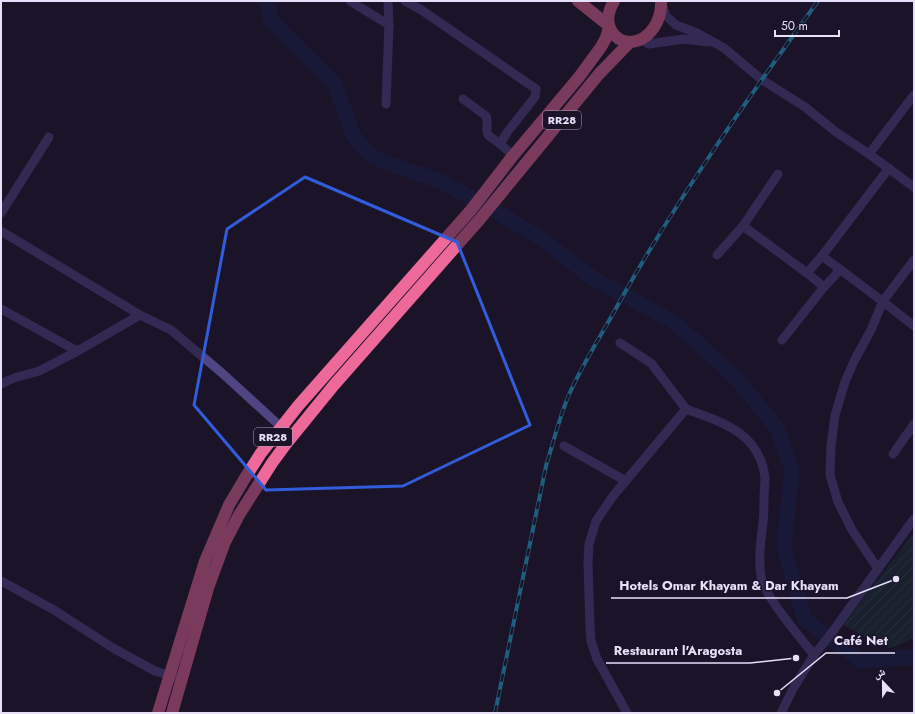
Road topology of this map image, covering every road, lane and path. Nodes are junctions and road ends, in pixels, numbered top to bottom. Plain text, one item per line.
1 (350, 1) edge
2 (388, 1) edge
3 (405, 1) edge
4 (578, 1) edge
5 (614, 1) edge
6 (661, 2) edge
7 (389, 25) junction
8 (608, 26) junction
9 (635, 40) junction
10 (715, 43) junction
11 (914, 95) edge
12 (463, 99) dead end
13 (386, 104) dead end
14 (49, 137) dead end
15 (500, 144) junction
16 (869, 154) junction
17 (512, 157) junction
18 (889, 168) junction
19 (778, 174) dead end
20 (914, 187) edge
21 (1, 213) edge
22 (743, 226) junction
23 (1, 231) edge
24 (717, 255) dead end
25 (822, 256) junction
26 (914, 260) edge
27 (840, 270) junction
28 (807, 273) junction
29 (824, 287) junction
30 (883, 301) junction
31 (1, 309) edge
32 (140, 316) junction
33 (914, 326) edge
34 (782, 340) dead end
35 (620, 343) dead end
36 (77, 351) junction
37 (1, 384) edge
38 (686, 409) junction
39 (914, 424) edge
40 (281, 427) junction
41 (292, 437) junction
42 (564, 446) dead end
43 (892, 454) dead end
44 (626, 481) junction
45 (914, 519) edge
46 (878, 570) junction
47 (1, 581) edge
48 (814, 655) junction
49 (170, 676) junction
50 (182, 679) junction
51 (158, 713) edge
52 (172, 713) edge
53 (627, 713) edge
54 (781, 713) edge

1 - 7 street
2 - 7 street
3 - 15 street
4 - 8 highway
5 - 8 highway, RR28
6 - 9 highway, RR28
6 - 10 street
7 - 13 street
8 - 9 highway
8 - 17 highway, RR28
9 - 10 street
9 - 41 highway, RR28
10 - 16 street
11 - 16 street
12 - 15 street
14 - 21 street
15 - 17 street
16 - 18 street
17 - 40 highway, RR28
18 - 20 street
18 - 25 street
19 - 22 street
22 - 24 street
22 - 28 street
23 - 32 street
25 - 27 street
25 - 28 street
26 - 30 street
27 - 29 street
27 - 30 street
28 - 29 street
29 - 34 street
30 - 33 street
30 - 46 street
31 - 36 street
32 - 36 street
32 - 40 street
35 - 38 street
36 - 37 street
38 - 44 street
38 - 48 street
39 - 43 street
40 - 41 street
40 - 49 highway, RR28
41 - 50 highway, RR28
42 - 44 street
44 - 53 street
45 - 46 street
46 - 48 street
47 - 49 street
48 - 54 street
49 - 50 street
49 - 51 highway, RR28
50 - 52 highway, RR28

